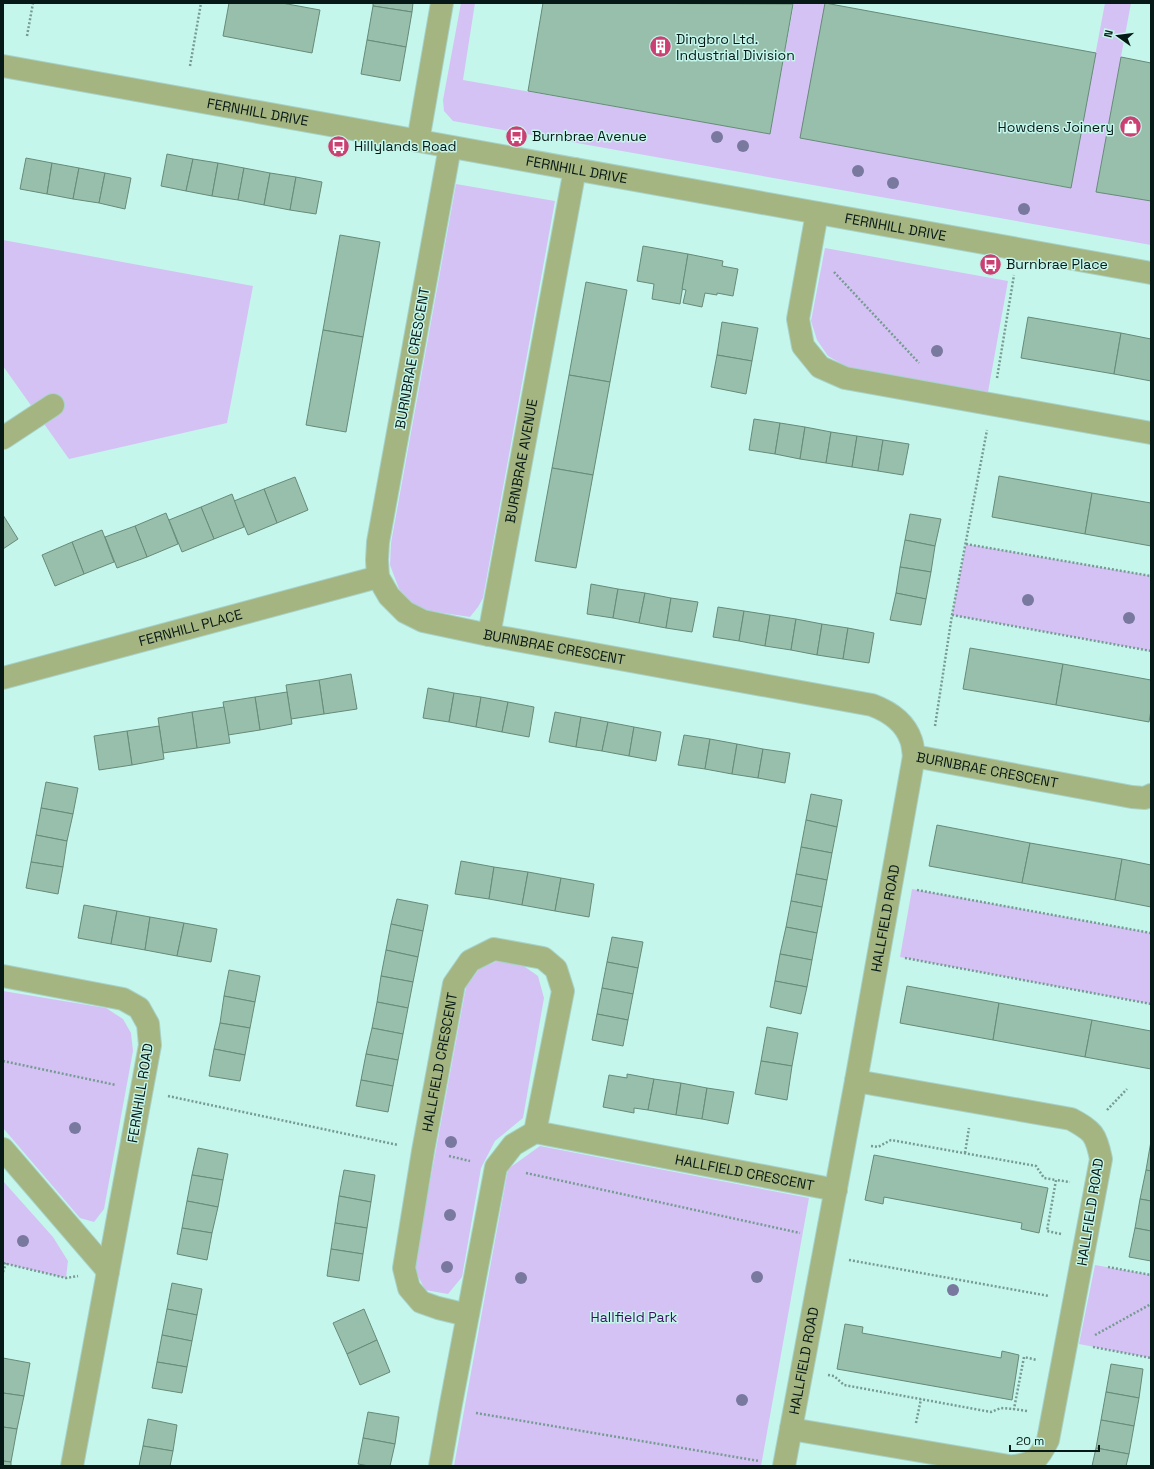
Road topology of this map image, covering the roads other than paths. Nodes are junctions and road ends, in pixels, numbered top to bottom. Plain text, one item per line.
1 (442, 3) edge
2 (3, 66) edge
3 (418, 141) junction
4 (450, 147) junction
5 (575, 169) junction
6 (817, 213) junction
7 (1151, 273) edge
8 (53, 405) dead end
9 (1151, 433) edge
10 (3, 438) edge
11 (378, 576) junction
12 (489, 635) junction
13 (3, 678) edge
14 (914, 756) junction
15 (1151, 795) edge
16 (3, 976) edge
17 (856, 1080) junction
18 (535, 1132) junction
19 (3, 1149) edge
20 (836, 1190) junction
21 (108, 1271) junction
22 (468, 1315) junction
23 (791, 1429) junction
24 (776, 1464) edge
25 (72, 1466) edge
26 (440, 1466) edge
27 (1009, 1466) edge
28 (1015, 1466) edge

1 - 3 street
2 - 3 street, FERNHILL DRIVE
3 - 4 street, FERNHILL DRIVE
4 - 5 street, FERNHILL DRIVE
4 - 11 street, BURNBRAE CRESCENT
5 - 6 street, FERNHILL DRIVE
5 - 12 street, BURNBRAE AVENUE
6 - 7 street, FERNHILL DRIVE
6 - 9 street
8 - 10 street
11 - 12 street, BURNBRAE CRESCENT
11 - 13 street, FERNHILL PLACE
12 - 14 street, BURNBRAE CRESCENT
14 - 15 street, BURNBRAE CRESCENT
14 - 17 street, HALLFIELD ROAD
16 - 21 street, FERNHILL ROAD
17 - 20 street, HALLFIELD ROAD
17 - 28 street, HALLFIELD ROAD
18 - 20 street, HALLFIELD CRESCENT
18 - 22 street
18 - 22 street, HALLFIELD CRESCENT
19 - 21 street
20 - 23 street, HALLFIELD ROAD
21 - 25 street, FERNHILL ROAD
22 - 26 street
23 - 24 street, HALLFIELD ROAD
23 - 27 street, HALLFIELD ROAD

